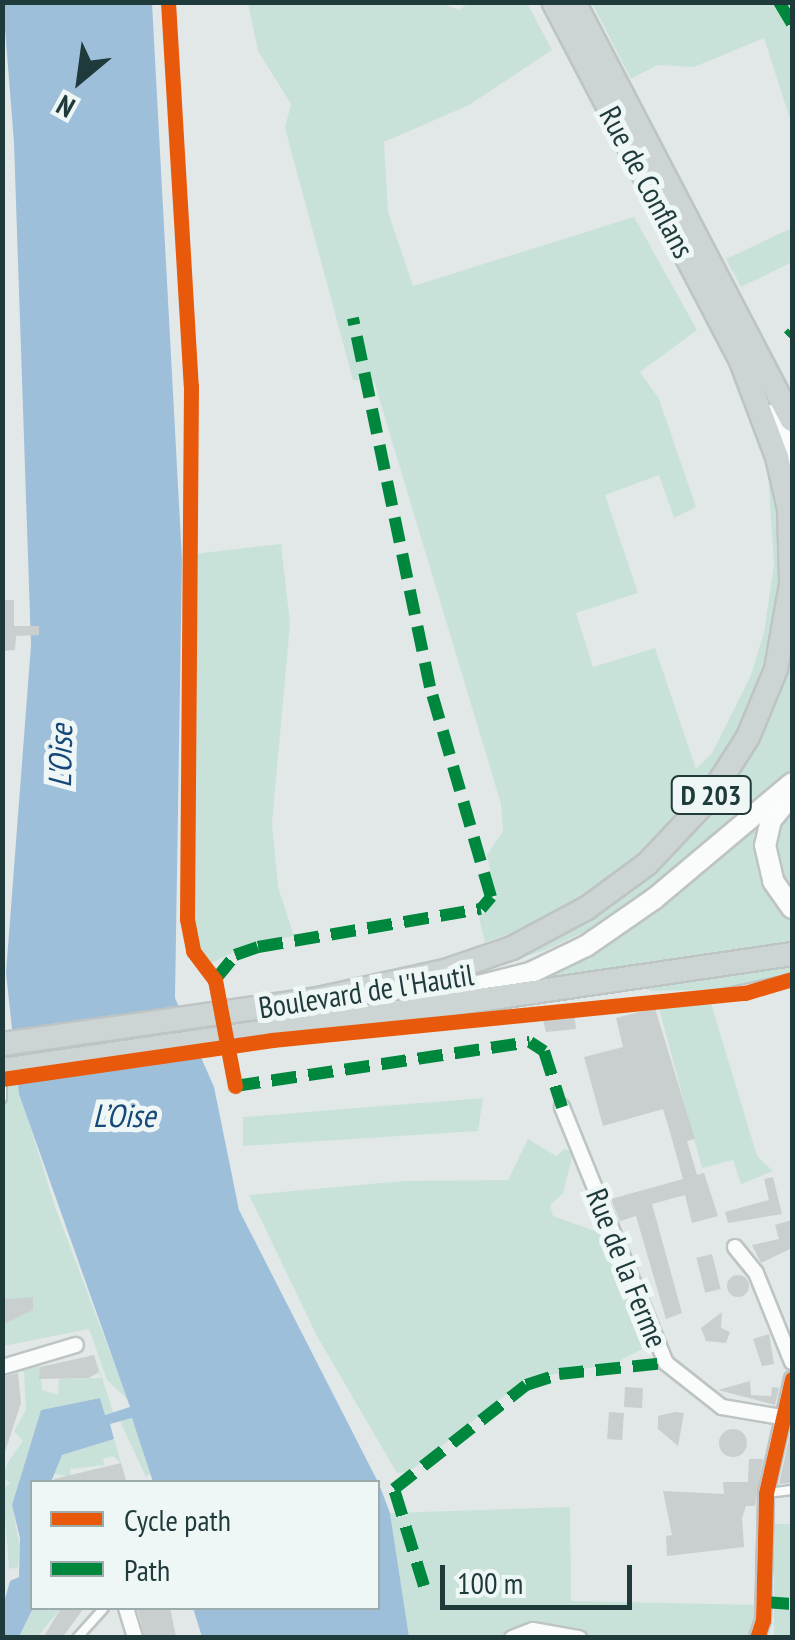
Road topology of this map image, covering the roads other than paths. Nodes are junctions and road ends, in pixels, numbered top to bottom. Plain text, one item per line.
1 (553, 2) edge
2 (574, 2) edge
3 (727, 295) junction
4 (741, 360) junction
5 (792, 389) edge
6 (792, 420) edge
7 (792, 458) edge
8 (792, 783) edge
9 (792, 794) edge
10 (792, 908) edge
11 (605, 932) junction
12 (792, 954) edge
13 (792, 979) edge
14 (710, 997) dead end
15 (312, 1000) junction
16 (349, 1018) junction
17 (229, 1024) junction
18 (2, 1044) edge
19 (2, 1070) edge
20 (2, 1085) edge
21 (2, 1098) edge
22 (562, 1107) dead end
23 (736, 1247) dead end
24 (76, 1345) dead end
25 (792, 1362) edge
26 (2, 1368) edge
27 (792, 1379) edge
28 (781, 1417) junction
29 (792, 1490) edge
30 (766, 1493) junction
31 (102, 1610) edge
32 (127, 1610) edge
33 (77, 1638) edge
34 (135, 1638) edge
35 (512, 1638) edge
36 (579, 1638) edge
37 (760, 1638) edge

1 - 4 main road, Rue de Conflans / D 203
2 - 3 main road, Rue de Conflans
3 - 5 main road
3 - 6 main road
4 - 7 main road
4 - 15 main road, D 203
8 - 11 main road, Boulevard de l'Hautil
9 - 10 main road, D 203
11 - 15 main road, Boulevard de l'Hautil
11 - 16 main road, Boulevard de l'Hautil
12 - 16 main road, D 203
13 - 14 lane
15 - 17 main road, Boulevard de l'Hautil / D 203
16 - 17 main road, Boulevard de l'Hautil / D 203
17 - 18 main road, Boulevard de l'Hautil / D 203
17 - 19 main road, Boulevard de l'Hautil
20 - 21 lane
22 - 28 street, Rue de la Ferme
23 - 25 street
24 - 26 street
27 - 28 street
28 - 30 street
29 - 30 lane
30 - 37 street
31 - 33 lane
32 - 34 street
35 - 36 street

